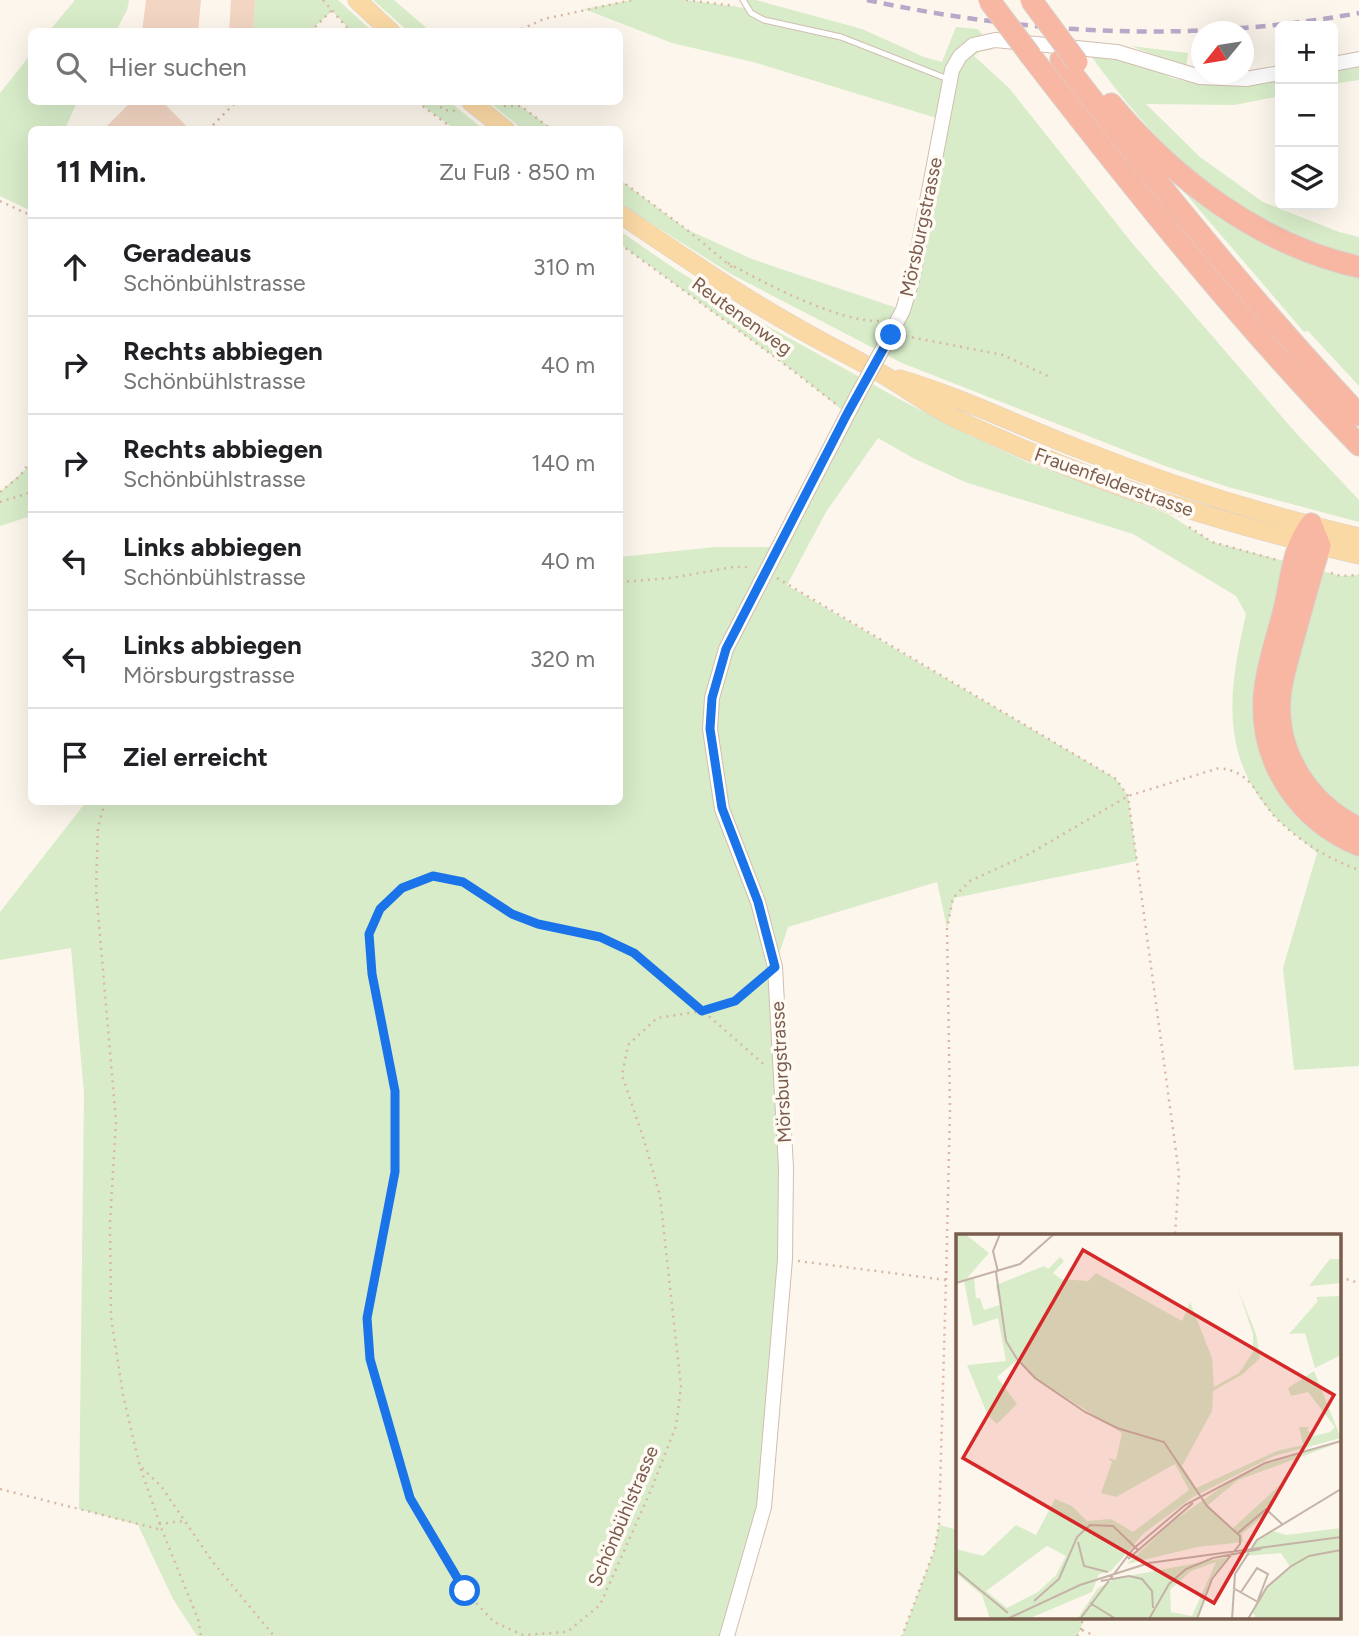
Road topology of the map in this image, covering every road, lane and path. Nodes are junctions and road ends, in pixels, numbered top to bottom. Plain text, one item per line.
1 (323, 0) edge
2 (357, 0) edge
3 (632, 0) edge
4 (686, 0) edge
5 (743, 0) edge
6 (989, 0) edge
7 (1016, 0) edge
8 (1031, 0) edge
9 (746, 8) junction
10 (332, 10) junction
11 (314, 28) edge
12 (348, 28) edge
13 (387, 28) edge
14 (524, 28) edge
15 (1359, 59) edge
16 (1069, 61) junction
17 (1338, 63) edge
18 (1275, 74) edge
19 (950, 80) junction
20 (233, 105) edge
21 (421, 105) edge
22 (438, 105) edge
23 (475, 105) edge
24 (500, 106) dead end
25 (521, 106) joint
26 (455, 111) dead end
27 (212, 126) edge
28 (450, 126) edge
29 (501, 126) edge
30 (547, 126) edge
31 (623, 182) edge
32 (0, 201) edge
33 (28, 214) edge
34 (623, 216) edge
35 (623, 246) edge
36 (722, 259) junction
37 (1359, 267) edge
38 (741, 276) dead end
39 (876, 321) dead end
40 (890, 336) junction
41 (1052, 378) dead end
42 (847, 414) junction
43 (1359, 415) edge
44 (1359, 445) edge
45 (28, 465) edge
46 (0, 492) edge
47 (28, 493) edge
48 (0, 502) edge
49 (1310, 537) junction
50 (1359, 537) edge
51 (1359, 555) edge
52 (765, 571) junction
53 (623, 582) edge
54 (1128, 796) junction
55 (104, 805) edge
56 (1359, 828) edge
57 (1359, 845) edge
58 (1359, 870) edge
59 (775, 967) junction
60 (702, 1011) junction
61 (783, 1081) junction
62 (1175, 1234) edge
63 (785, 1259) junction
64 (1342, 1278) edge
65 (946, 1280) junction
66 (1359, 1283) edge
67 (140, 1467) junction
68 (0, 1489) edge
69 (184, 1521) junction
70 (159, 1524) junction
71 (162, 1530) junction
72 (1083, 1618) edge
73 (1082, 1629) junction
74 (201, 1636) edge
75 (274, 1636) edge
76 (727, 1636) edge
77 (902, 1636) edge
78 (1077, 1636) edge
79 (1095, 1636) edge

1 - 10 path
2 - 13 main road
3 - 14 path
4 - 9 path
5 - 9 lane
6 - 44 highway, bridge
7 - 16 highway
8 - 16 highway, bridge
9 - 19 lane
10 - 11 path
10 - 12 path
15 - 17 street
16 - 37 highway
16 - 43 highway
18 - 19 street, Mörsburgstrasse
19 - 40 street, Mörsburgstrasse
20 - 27 path
21 - 28 path
22 - 26 path
23 - 29 main road
24 - 25 path
25 - 30 path
31 - 36 path
32 - 33 path
34 - 49 main road, Frauenfelderstrasse
35 - 42 path, Reutenenweg
36 - 38 path
36 - 39 path
40 - 41 path
40 - 42 street, Mörsburgstrasse, bridge
42 - 52 street, Mörsburgstrasse
45 - 46 path
47 - 48 path
49 - 50 main road, Frauenfelderstrasse
49 - 51 main road, Frauenfelderstrasse
49 - 56 highway
49 - 57 highway
52 - 53 path
52 - 54 path
52 - 59 street, Mörsburgstrasse
54 - 58 path
54 - 62 path
54 - 65 path
55 - 67 path
59 - 60 path, Schönbühlstrasse
59 - 61 street, Mörsburgstrasse
60 - 60 path, Schönbühlstrasse
60 - 61 path, Schönbühlstrasse
61 - 63 street, Mörsburgstrasse
63 - 65 path
63 - 76 street, Mörsburgstrasse
64 - 66 path
65 - 77 path
67 - 69 path
67 - 70 path
68 - 71 path
69 - 70 path
69 - 75 path
70 - 71 path
71 - 74 path
72 - 73 path
73 - 78 path
73 - 79 path

